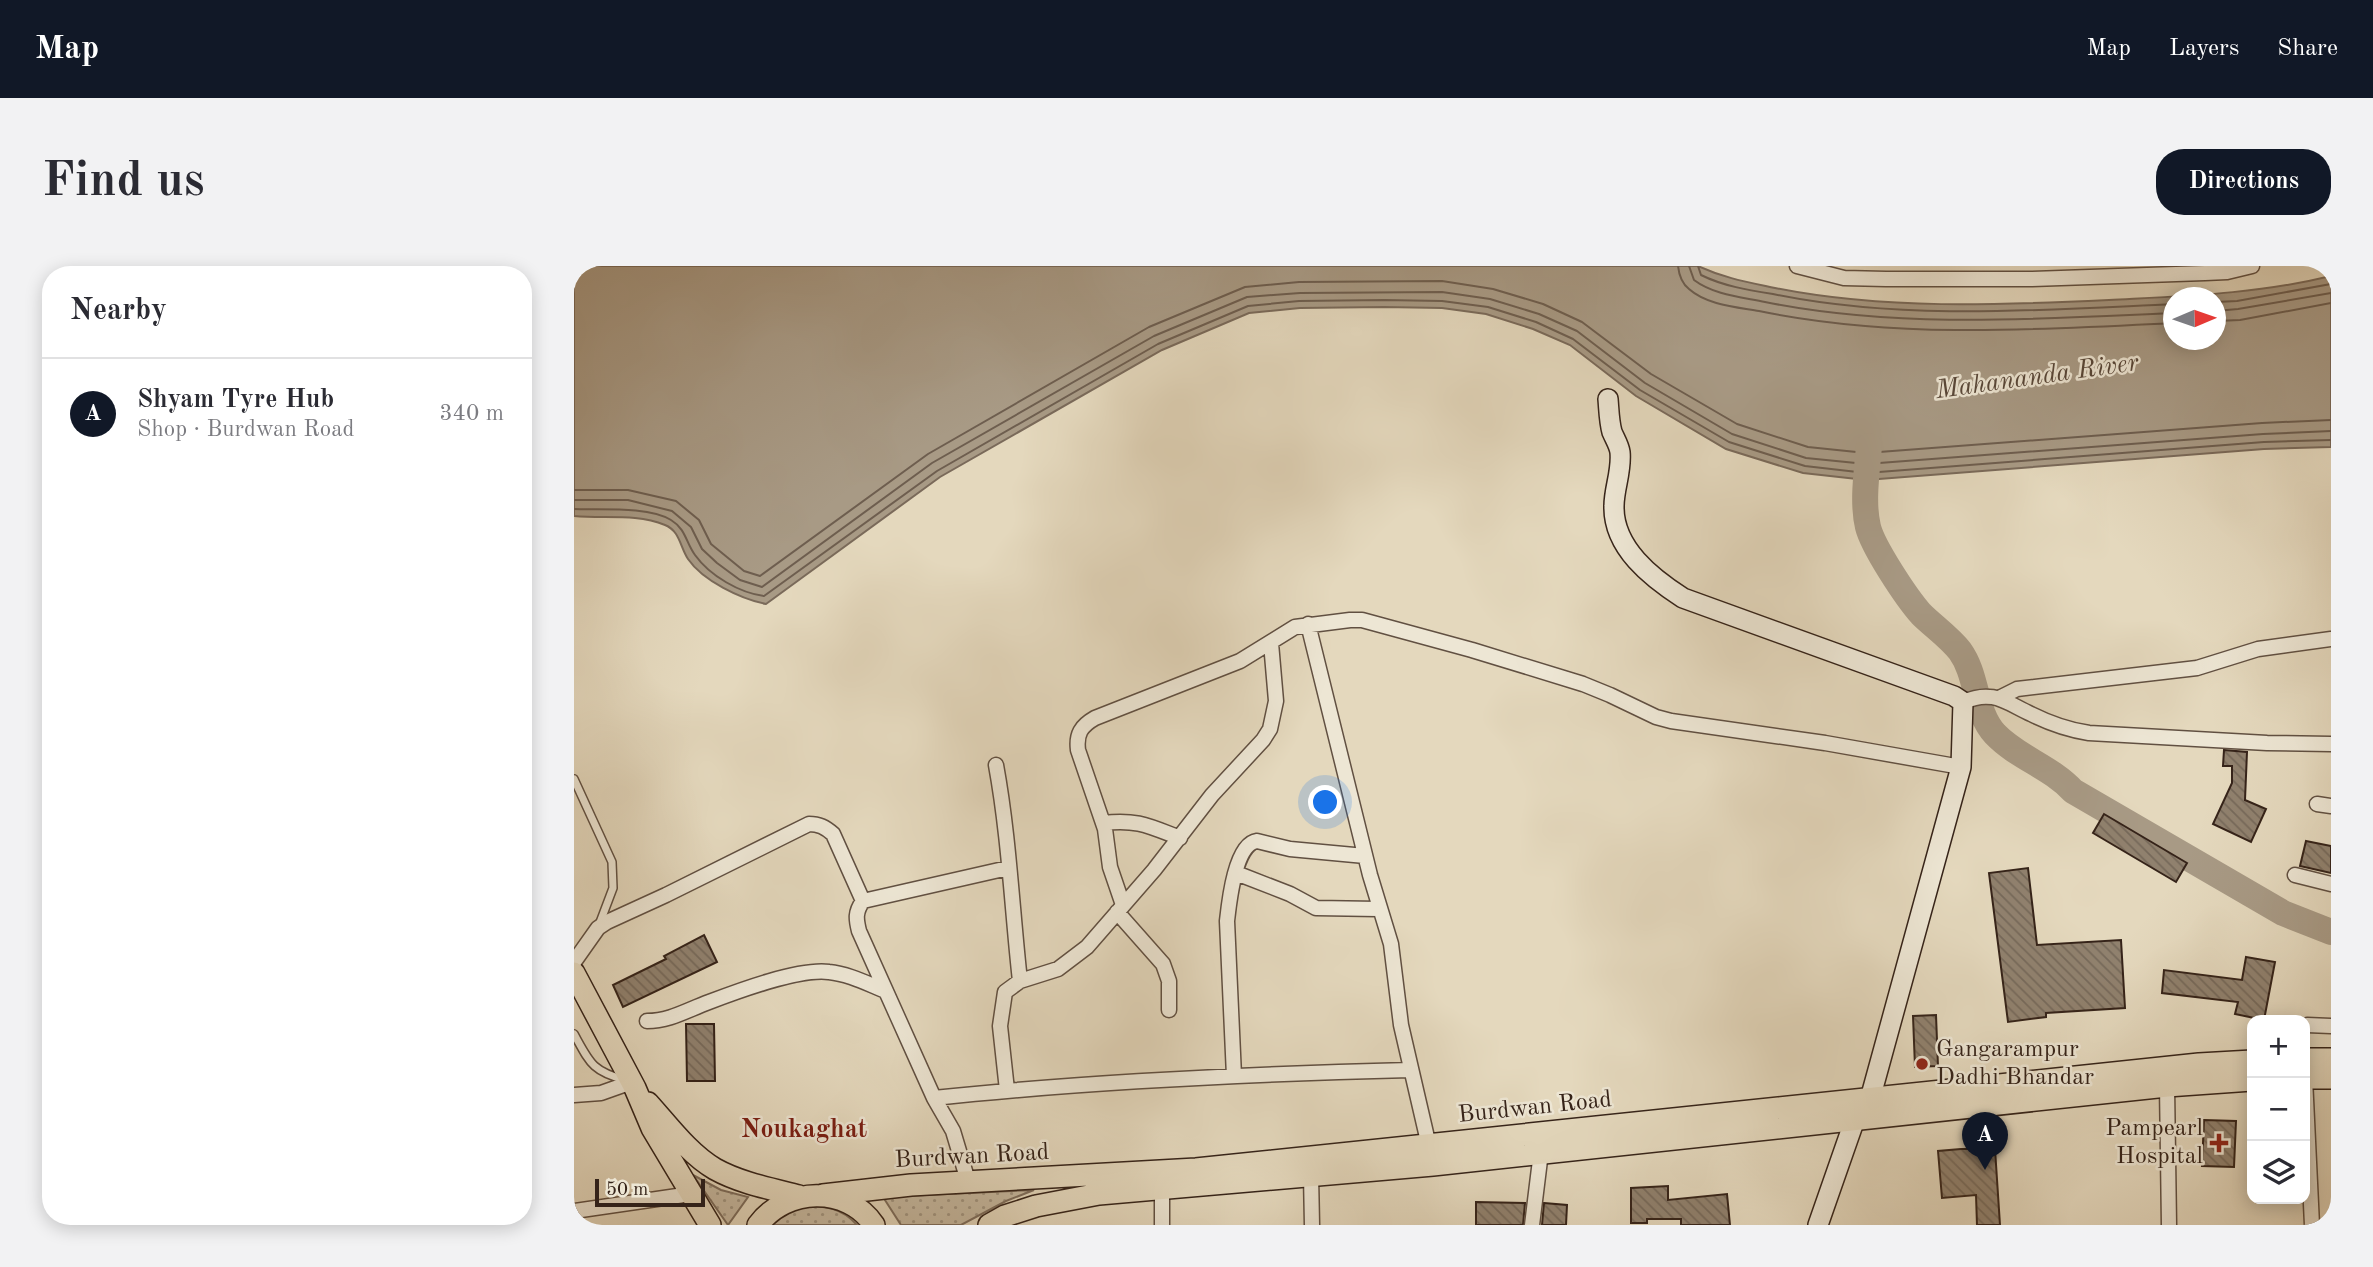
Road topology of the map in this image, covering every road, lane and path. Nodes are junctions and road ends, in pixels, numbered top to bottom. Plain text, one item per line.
1 (1797, 266) edge
2 (2252, 266) edge
3 (1815, 268) edge
4 (1888, 272) edge
5 (1989, 273) edge
6 (1608, 400) dead end
7 (1308, 624) junction
8 (2331, 639) edge
9 (1271, 643) junction
10 (1980, 698) junction
11 (2331, 744) edge
12 (996, 765) dead end
13 (1961, 767) junction
14 (574, 779) edge
15 (1103, 822) junction
16 (1180, 838) junction
17 (1365, 856) junction
18 (1008, 869) junction
19 (1236, 873) junction
20 (2295, 875) dead end
21 (2331, 884) edge
22 (863, 901) junction
23 (1120, 909) junction
24 (1378, 909) junction
25 (598, 928) junction
26 (574, 962) edge
27 (574, 973) edge
28 (1020, 981) junction
29 (886, 991) junction
30 (1170, 1010) dead end
31 (647, 1021) dead end
32 (2310, 1025) edge
33 (2331, 1026) edge
34 (574, 1034) edge
35 (2310, 1059) edge
36 (2331, 1059) edge
37 (2247, 1061) edge
38 (1410, 1070) junction
39 (1234, 1076) junction
40 (2310, 1078) edge
41 (2331, 1078) edge
42 (2247, 1080) edge
43 (634, 1085) junction
44 (2167, 1086) junction
45 (1007, 1090) junction
46 (574, 1095) edge
47 (1975, 1097) junction
48 (934, 1098) junction
49 (1870, 1098) junction
50 (1855, 1119) junction
51 (2308, 1141) edge
52 (1429, 1146) junction
53 (1541, 1152) junction
54 (1311, 1175) junction
55 (968, 1181) junction
56 (1107, 1184) junction
57 (1162, 1189) junction
58 (691, 1194) junction
59 (823, 1195) junction
60 (799, 1196) junction
61 (574, 1211) edge
62 (1027, 1217) edge
63 (710, 1225) edge
64 (758, 1225) edge
65 (874, 1225) edge
66 (989, 1225) edge
67 (1162, 1225) edge
68 (1312, 1225) edge
69 (1532, 1225) edge
70 (1818, 1225) edge
71 (2169, 1225) edge
72 (2312, 1225) edge

1 - 3 street
2 - 5 street
3 - 4 street
4 - 5 street
6 - 10 street
7 - 9 street
7 - 13 street
7 - 17 street
8 - 10 street
9 - 15 street
9 - 16 street
10 - 11 street
10 - 13 street
12 - 18 street
13 - 49 street
14 - 25 lane
15 - 16 street
15 - 23 street
16 - 23 street
17 - 19 street
17 - 24 street
18 - 22 street
18 - 28 street
19 - 24 street
19 - 39 street
20 - 21 street
22 - 25 street
22 - 29 street
23 - 28 street
23 - 30 street
24 - 38 street
25 - 26 street
27 - 43 main road
28 - 45 street
29 - 31 street
29 - 48 street
32 - 33 street
34 - 43 lane
35 - 36 main road
37 - 47 main road, Burdwan Road
38 - 39 street
38 - 52 street
39 - 45 street
40 - 41 main road
42 - 44 main road, Burdwan Road
43 - 46 street
43 - 58 main road
43 - 60 main road
44 - 47 main road, Burdwan Road
44 - 71 street
45 - 48 street
47 - 49 main road, Burdwan Road
47 - 50 main road, Burdwan Road
48 - 55 street
49 - 52 main road, Burdwan Road
50 - 53 main road, Burdwan Road
50 - 70 street
51 - 72 street
52 - 56 main road, Burdwan Road
53 - 54 main road, Burdwan Road
53 - 69 street
54 - 57 main road, Burdwan Road
54 - 68 street
55 - 56 main road, Burdwan Road
55 - 59 main road, Burdwan Road
56 - 57 main road, Burdwan Road
56 - 62 main road, Burdwan Road
57 - 67 street
58 - 61 street
58 - 63 main road
59 - 60 main road, Burdwan Road
59 - 65 main road
60 - 64 main road
62 - 66 main road, Burdwan Road

